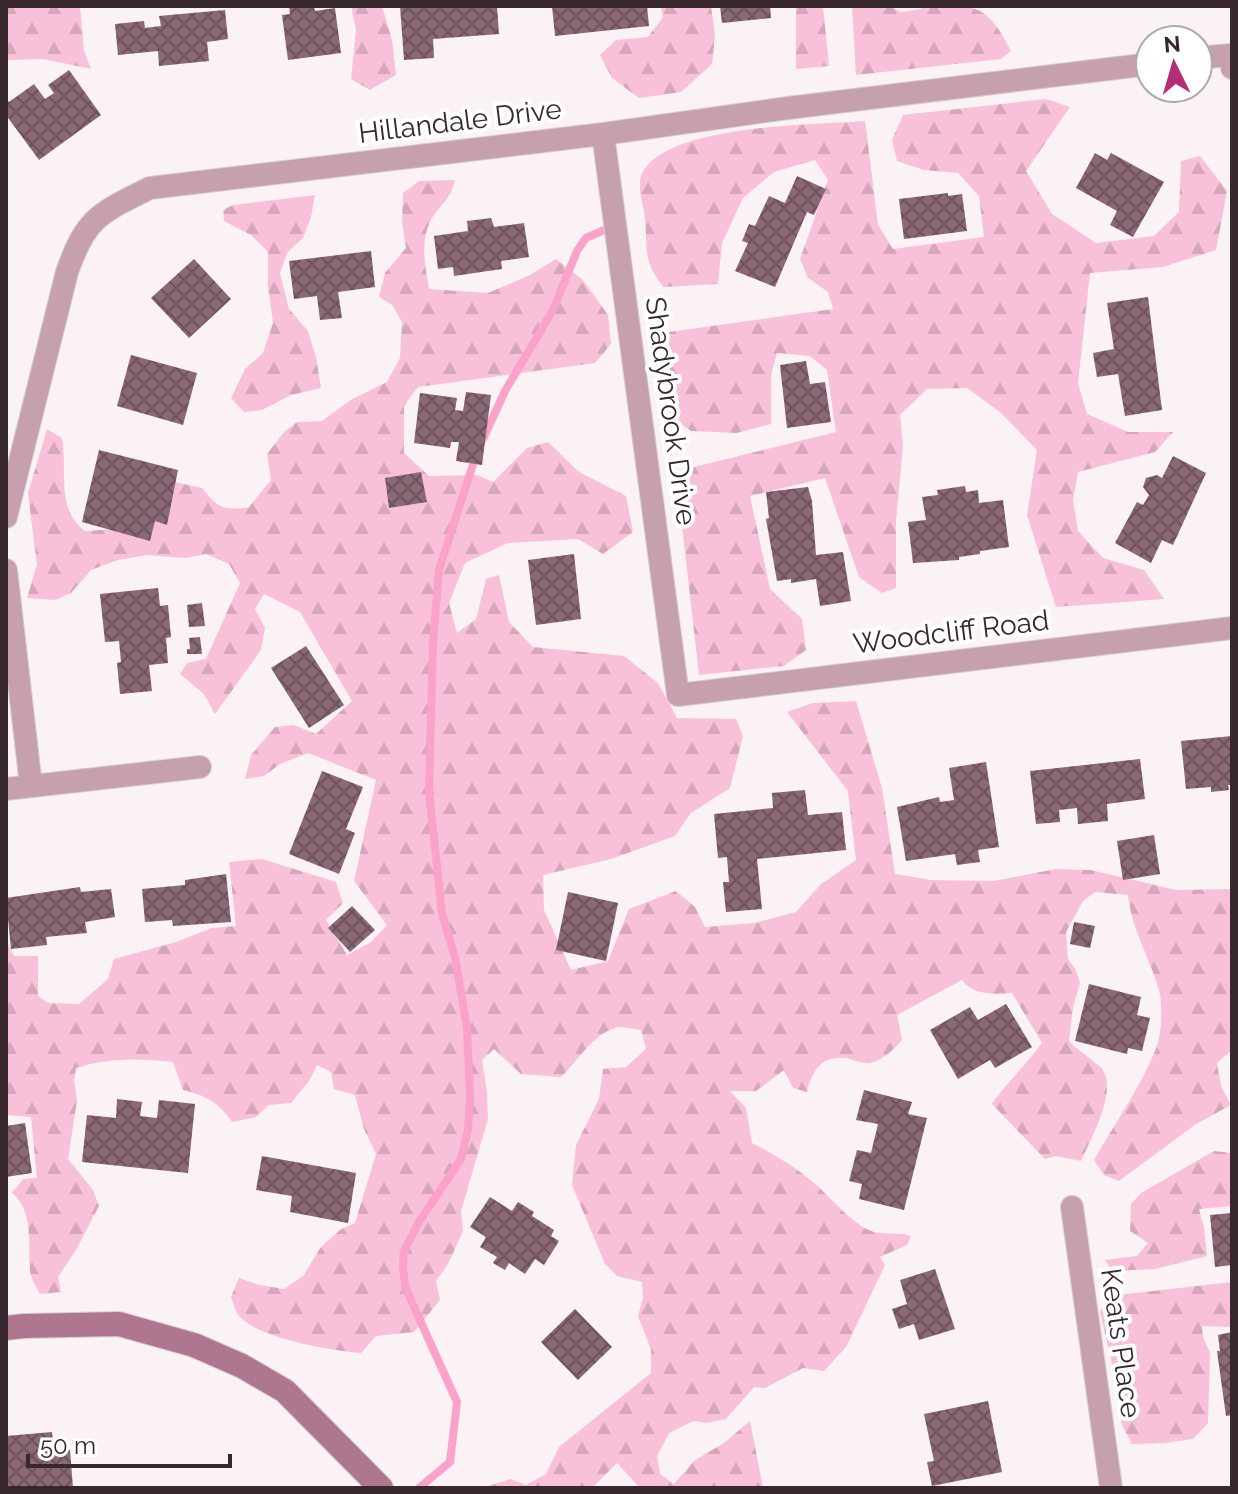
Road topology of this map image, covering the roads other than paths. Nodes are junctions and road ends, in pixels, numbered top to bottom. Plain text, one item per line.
1 (1134, 66) edge
2 (603, 134) junction
3 (6, 517) edge
4 (6, 570) edge
5 (1232, 628) edge
6 (678, 695) joint
7 (200, 767) dead end
8 (31, 786) junction
9 (6, 789) edge
10 (1072, 1207) dead end
11 (6, 1328) edge
12 (381, 1488) edge
13 (1111, 1488) edge

1 - 2 street, Hillandale Drive
2 - 3 street, Hillandale Drive
2 - 6 street, Shadybrook Drive
4 - 8 street
5 - 6 street, Woodcliff Road
7 - 8 street
8 - 9 street
10 - 13 street, Keats Place
11 - 12 street

